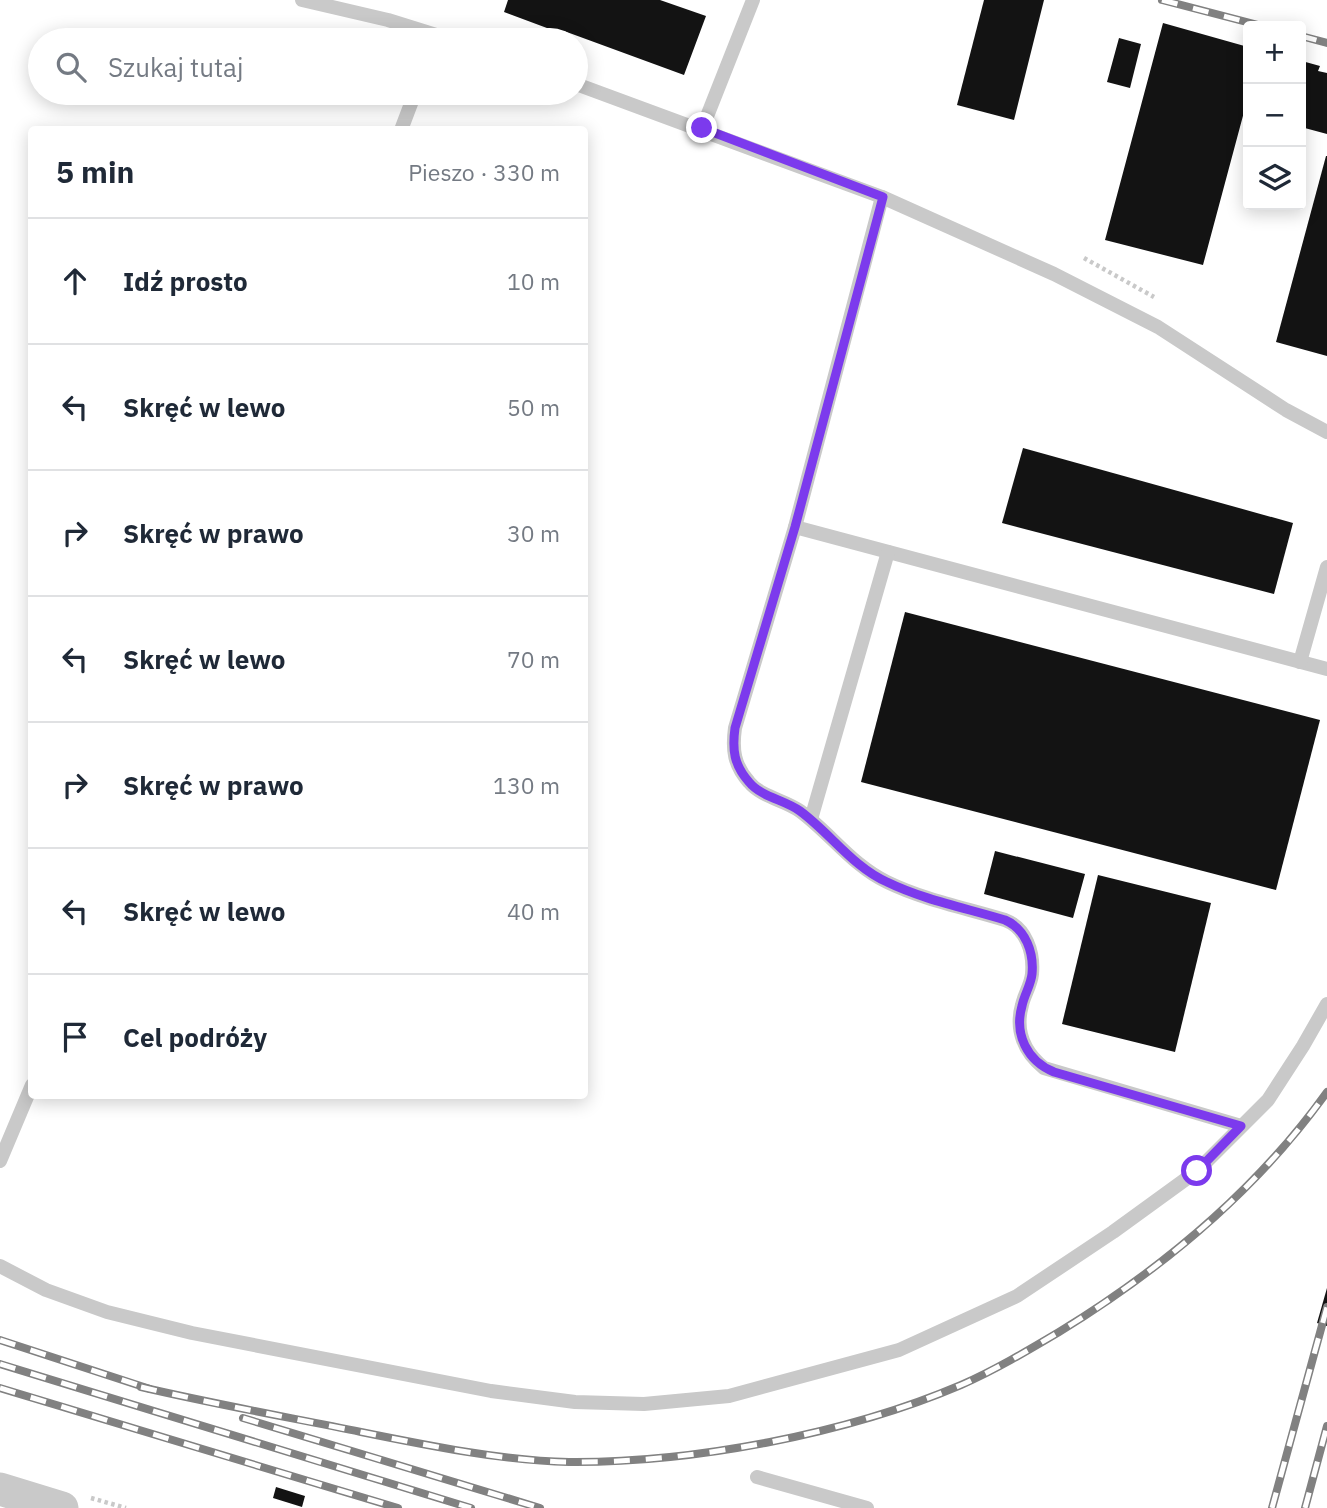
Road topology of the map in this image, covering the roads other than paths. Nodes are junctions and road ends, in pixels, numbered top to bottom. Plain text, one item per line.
1 (302, 0) edge
2 (753, 0) edge
3 (409, 28) edge
4 (588, 88) edge
5 (410, 105) edge
6 (403, 126) edge
7 (702, 128) junction
8 (883, 197) junction
9 (1327, 432) edge
10 (795, 527) junction
11 (888, 552) junction
12 (1327, 567) edge
13 (1300, 662) junction
14 (1327, 669) edge
15 (811, 819) junction
16 (1327, 1004) edge
17 (28, 1094) edge
18 (1241, 1126) junction
19 (0, 1161) edge
20 (0, 1266) edge
21 (757, 1477) dead end
22 (0, 1489) edge
23 (62, 1508) edge
24 (867, 1508) edge

1 - 3 lane
2 - 7 lane
4 - 7 lane
5 - 6 lane
7 - 8 lane
8 - 9 lane
8 - 10 lane
10 - 11 lane
10 - 15 lane
11 - 13 lane
11 - 15 lane
12 - 13 lane
13 - 14 lane
15 - 18 lane
16 - 18 lane
17 - 19 lane
18 - 20 lane
21 - 24 lane
22 - 23 street

